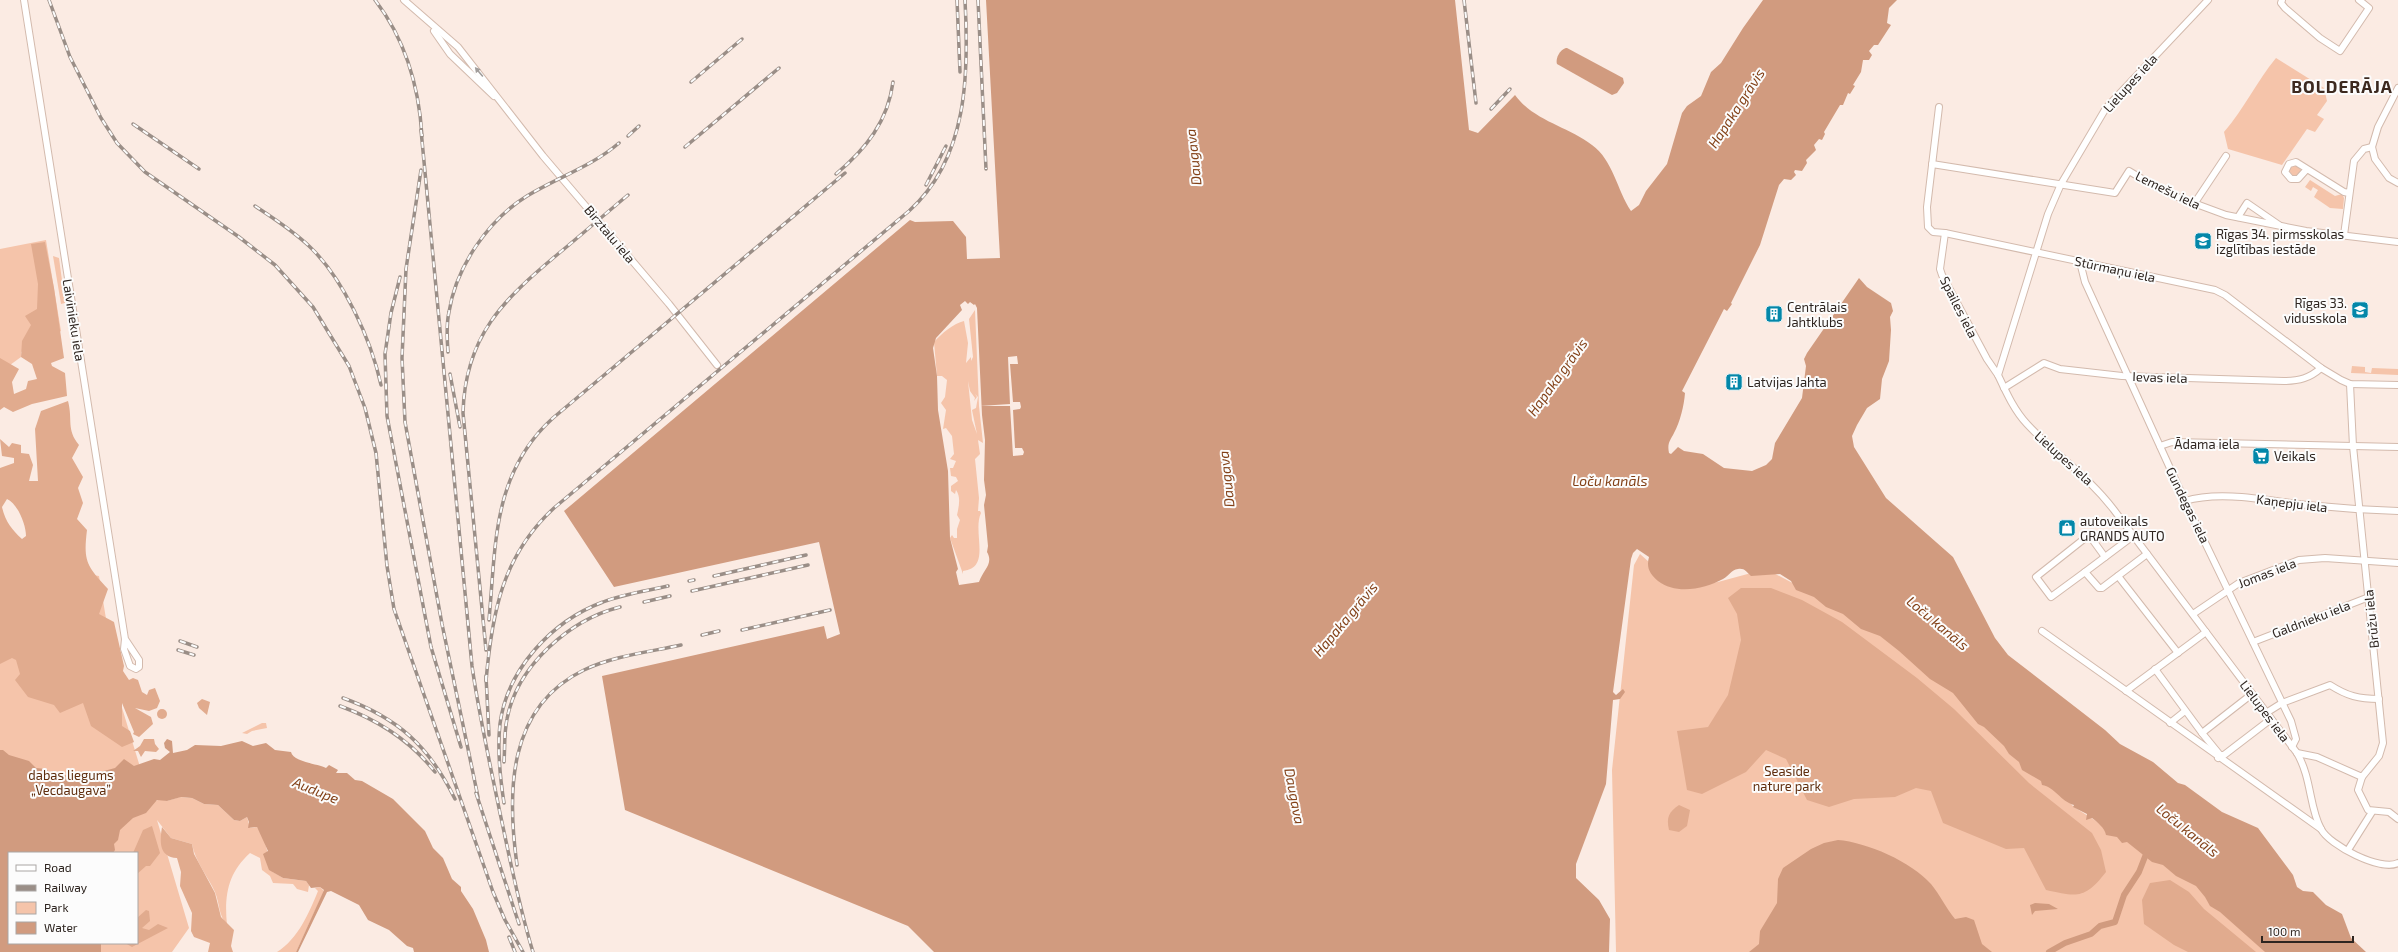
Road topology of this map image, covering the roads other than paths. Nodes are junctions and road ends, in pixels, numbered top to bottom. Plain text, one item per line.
1 (24, 0) edge
2 (404, 0) edge
3 (2208, 0) edge
4 (2282, 0) edge
5 (2359, 0) edge
6 (429, 24) junction
7 (2398, 88) edge
8 (502, 103) junction
9 (1939, 106) dead end
10 (2372, 147) junction
11 (2226, 156) dead end
12 (1932, 164) junction
13 (2307, 169) dead end
14 (2398, 183) edge
15 (2061, 184) junction
16 (2349, 193) junction
17 (2194, 204) junction
18 (2238, 217) junction
19 (2282, 227) junction
20 (1945, 233) junction
21 (2344, 235) junction
22 (2398, 242) edge
23 (2036, 252) junction
24 (2080, 262) junction
25 (717, 365) dead end
26 (2321, 368) junction
27 (1998, 375) junction
28 (2128, 376) junction
29 (2350, 384) junction
30 (2398, 385) edge
31 (2004, 388) junction
32 (2160, 446) junction
33 (2353, 446) junction
34 (2398, 446) edge
35 (2186, 501) junction
36 (2360, 510) junction
37 (2398, 511) edge
38 (2133, 536) junction
39 (2147, 554) junction
40 (2105, 557) junction
41 (2365, 561) junction
42 (2398, 563) edge
43 (2085, 572) junction
44 (2118, 576) junction
45 (2228, 589) junction
46 (2369, 597) junction
47 (2193, 614) junction
48 (2042, 631) dead end
49 (2206, 632) junction
50 (125, 639) dead end
51 (2253, 642) junction
52 (2178, 653) junction
53 (2155, 669) junction
54 (2126, 691) junction
55 (2252, 694) junction
56 (2379, 699) junction
57 (2282, 703) junction
58 (2185, 711) junction
59 (2266, 713) junction
60 (2271, 719) junction
61 (2170, 723) junction
62 (2202, 733) junction
63 (2292, 747) junction
64 (2297, 753) junction
65 (2219, 756) junction
66 (2362, 777) junction
67 (2372, 812) junction
68 (2398, 819) edge
69 (2321, 830) junction
70 (2348, 850) junction
71 (2398, 862) edge

1 - 50 street, Laivinieku iela
2 - 6 street, Birztalu iela
3 - 15 street, Lielupes iela
4 - 5 street
6 - 8 street, Birztalu iela
8 -> 6 street, Birztalu iela
7 - 10 street
8 - 25 street, Birztalu iela
9 - 12 street, Stūrmaņu iela
10 - 14 street
10 - 16 street
11 - 17 street
12 - 15 street, Lemešu iela
12 - 20 street, Stūrmaņu iela
13 - 16 street
15 - 17 street, Lemešu iela
15 - 23 street, Lielupes iela
16 - 21 street
17 - 18 street, Lemešu iela
18 - 19 street, Lemešu iela
18 - 19 street
19 - 21 street, Lemešu iela
20 - 23 street, Stūrmaņu iela
20 - 27 street, Spailes iela
21 - 22 street, Lemešu iela
23 - 24 street, Stūrmaņu iela
23 - 27 street, Lielupes iela
24 - 26 street, Stūrmaņu iela
24 - 28 street, Gundegas iela
26 - 28 street, Ievas iela
26 - 29 street, Stūrmaņu iela
27 - 31 street, Lielupes iela
28 - 31 street, Ievas iela
28 - 32 street, Gundegas iela
29 - 30 street, Stūrmaņu iela
29 - 33 street, Brūžu iela
31 - 38 street, Lielupes iela
32 - 33 street, Ādama iela
32 - 35 street, Gundegas iela
33 - 34 street, Ādama iela
33 - 36 street, Brūžu iela
35 - 36 street, Kaņepju iela
35 - 45 street, Gundegas iela
36 - 37 street, Kaņepju iela
36 - 41 street, Brūžu iela
38 - 39 street, Lielupes iela
38 - 40 street
39 - 44 street
39 - 47 street, Lielupes iela
40 - 43 street
40 - 43 street
41 - 42 street, Jomas iela
41 - 45 street, Jomas iela
41 - 46 street, Brūžu iela
43 - 44 street
44 - 52 street
45 - 47 street, Jomas iela
45 - 51 street, Gundegas iela
46 - 51 street, Galdnieku iela
46 - 56 street, Brūžu iela
47 - 49 street, Lielupes iela
48 - 54 street
49 - 52 street
49 - 55 street, Lielupes iela
51 - 57 street, Gundegas iela
52 - 53 street
53 - 54 street
53 - 58 street
54 - 61 street
55 - 59 street, Lielupes iela
55 - 62 street
56 - 57 street
56 - 66 street, Brūžu iela
57 - 59 street
57 - 63 street, Gundegas iela
58 - 61 street
58 - 62 street
59 - 60 street, Lielupes iela
60 - 63 street, Lielupes iela
60 - 65 street
61 - 65 street
62 - 65 street
63 - 64 street, Lielupes iela
64 - 66 street
64 - 69 street, Lielupes iela
65 - 69 street
66 - 67 street
67 - 68 street
67 - 70 street
69 - 70 street
70 - 71 street

